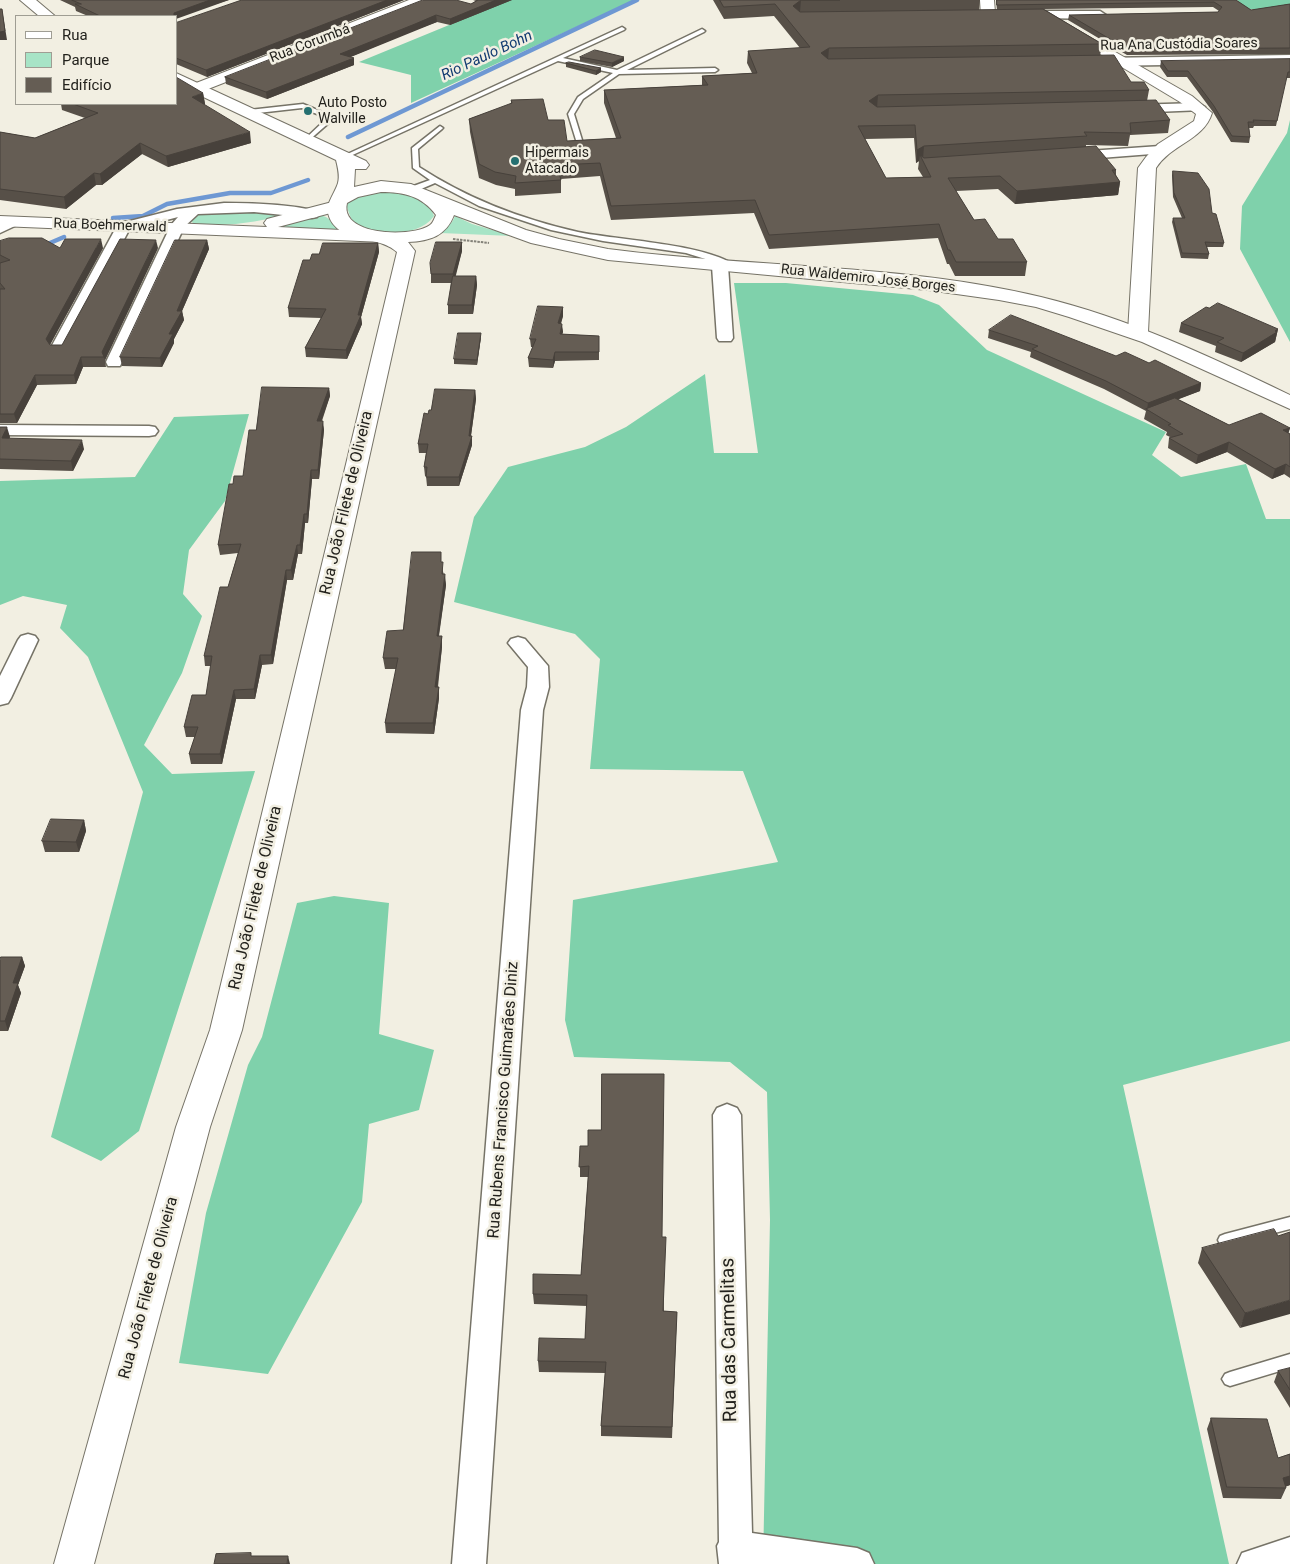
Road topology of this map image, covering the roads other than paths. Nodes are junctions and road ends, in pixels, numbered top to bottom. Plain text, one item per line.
1 (27, 0) edge
2 (422, 0) edge
3 (987, 0) edge
4 (1115, 14) edge
5 (47, 15) edge
6 (1045, 15) junction
7 (622, 29) dead end
8 (702, 31) dead end
9 (556, 59) junction
10 (1290, 59) edge
11 (1122, 61) junction
12 (1092, 62) edge
13 (715, 70) dead end
14 (618, 72) junction
15 (178, 79) edge
16 (197, 88) junction
17 (1198, 107) junction
18 (1120, 109) edge
19 (249, 112) junction
20 (440, 128) dead end
21 (307, 140) junction
22 (579, 140) edge
23 (1160, 150) junction
24 (1061, 156) edge
25 (344, 157) junction
26 (409, 189) junction
27 (456, 192) junction
28 (433, 193) junction
29 (338, 203) junction
30 (195, 210) junction
31 (312, 214) junction
32 (4, 224) edge
33 (123, 227) junction
34 (177, 229) junction
35 (219, 230) junction
36 (384, 237) junction
37 (726, 266) junction
38 (1138, 332) junction
39 (725, 338) dead end
40 (58, 349) edge
41 (114, 362) dead end
42 (1290, 404) edge
43 (0, 430) edge
44 (149, 432) dead end
45 (28, 640) dead end
46 (518, 643) dead end
47 (0, 698) edge
48 (727, 1115) dead end
49 (1290, 1222) edge
50 (1225, 1240) edge
51 (1290, 1361) edge
52 (1230, 1378) dead end
53 (1290, 1553) edge
54 (735, 1555) edge
55 (74, 1564) edge
56 (469, 1564) edge
57 (857, 1564) edge
58 (1254, 1564) edge

1 - 5 main road
2 - 16 main road, Rua Corumbá
3 - 6 main road
4 - 6 street
6 - 11 main road
7 - 9 lane
8 - 14 lane
9 - 14 lane
9 - 25 lane
10 - 11 street, Rua Ana Custódia Soares
11 - 12 street, Rua Ana Custódia Soares
11 - 17 main road
13 - 14 lane
14 - 22 lane
15 - 16 main road
16 - 19 main road
17 - 18 street
17 - 23 main road
19 - 21 main road
19 - 21 lane
20 - 28 lane
21 - 25 main road
23 - 24 street
23 - 38 main road
25 - 26 main road
25 - 29 main road
26 - 28 main road, Rua Waldemiro José Borges
26 - 29 main road, Rua Boehmerwald
27 - 28 lane
27 - 28 lane
27 - 37 lane
28 - 36 main road
28 - 37 main road, Rua Waldemiro José Borges
29 - 31 main road, Rua Boehmerwald
29 - 36 main road
30 - 31 street
30 - 33 street
30 - 34 street
31 - 35 main road, Rua Boehmerwald
32 - 33 main road, Rua Boehmerwald
33 - 34 main road, Rua Boehmerwald
33 - 40 street
34 - 35 main road, Rua Boehmerwald
34 - 41 street
35 - 36 main road, Rua Boehmerwald
36 - 55 main road, Rua João Filete de Oliveira
37 - 38 main road, Rua Waldemiro José Borges
37 - 39 street
38 - 42 main road, Rua Waldemiro José Borges
43 - 44 street
45 - 47 street
46 - 56 street, Rua Rubens Francisco Guimarães Diniz
48 - 54 street, Rua das Carmelitas
49 - 50 lane
51 - 52 lane
53 - 58 street
54 - 57 street

